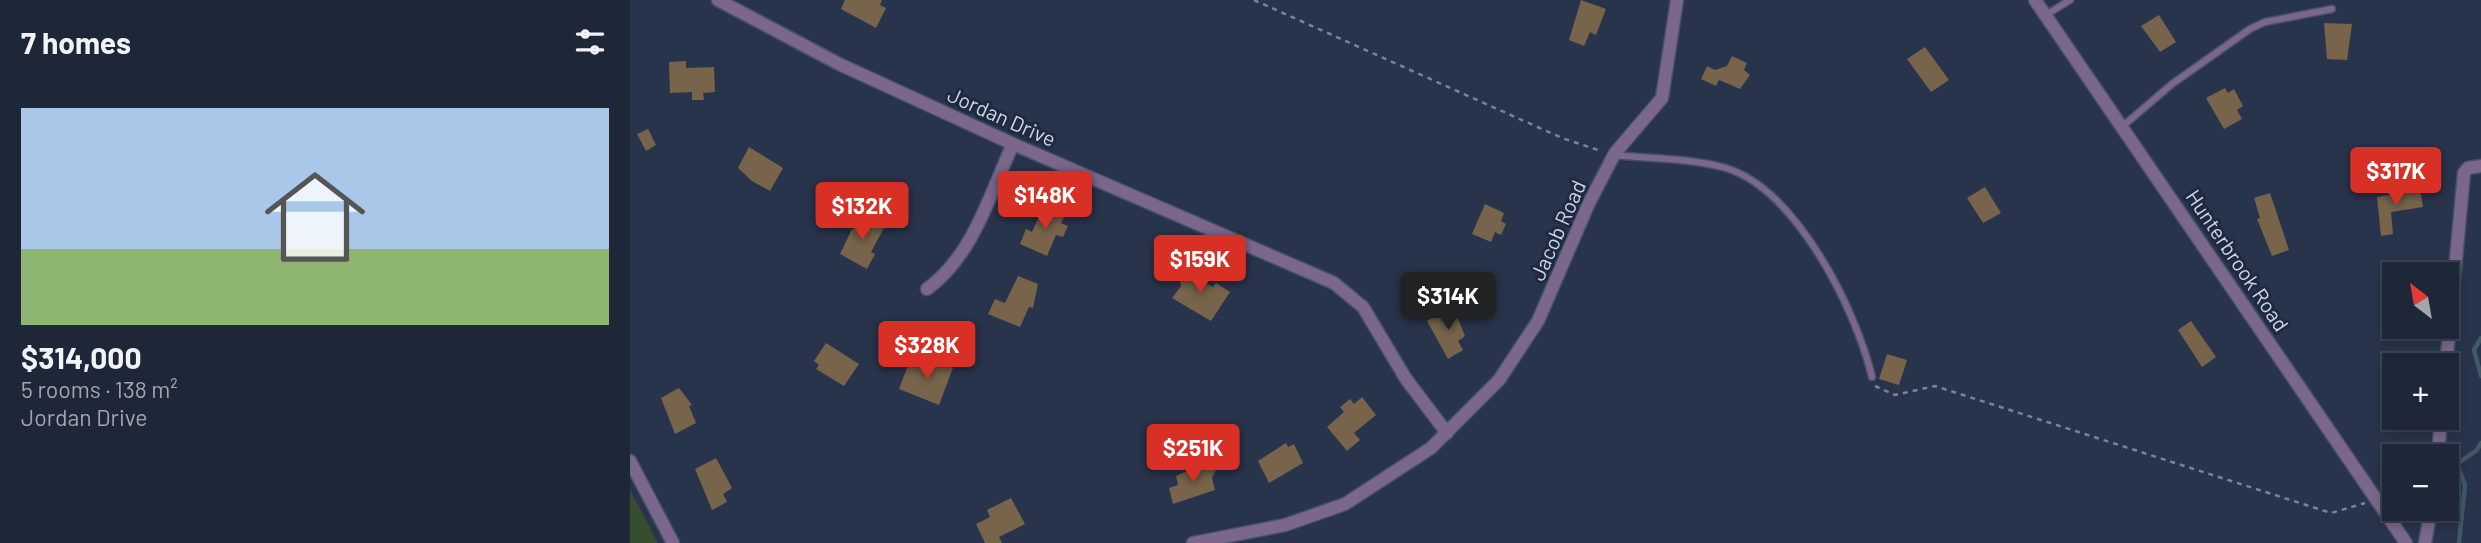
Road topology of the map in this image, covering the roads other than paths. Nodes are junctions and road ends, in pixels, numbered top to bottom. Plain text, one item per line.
1 (718, 0) edge
2 (1677, 0) edge
3 (2035, 0) edge
4 (2070, 0) edge
5 (2332, 9) dead end
6 (2046, 15) junction
7 (2123, 126) junction
8 (1013, 144) junction
9 (1614, 155) junction
10 (2481, 166) edge
11 (927, 289) dead end
12 (2447, 353) edge
13 (1872, 377) road end
14 (1447, 433) junction
15 (630, 461) edge
16 (2378, 499) junction
17 (2382, 500) edge
18 (2429, 521) edge
19 (673, 543) edge
20 (1193, 543) edge
21 (2406, 543) edge
22 (2425, 543) edge

1 - 8 street, Jordan Drive
2 - 9 street, Jacob Road
3 - 6 street, Hunterbrook Road
4 - 6 lane
5 - 7 lane
6 - 7 street, Hunterbrook Road
7 - 16 street, Hunterbrook Road
8 - 11 street
8 - 14 street, Jordan Drive
9 - 13 lane
9 - 14 street, Jacob Road
10 - 12 street
14 - 20 street, Jacob Road
15 - 19 street
16 - 17 street
16 - 21 street, Hunterbrook Road
18 - 22 street

